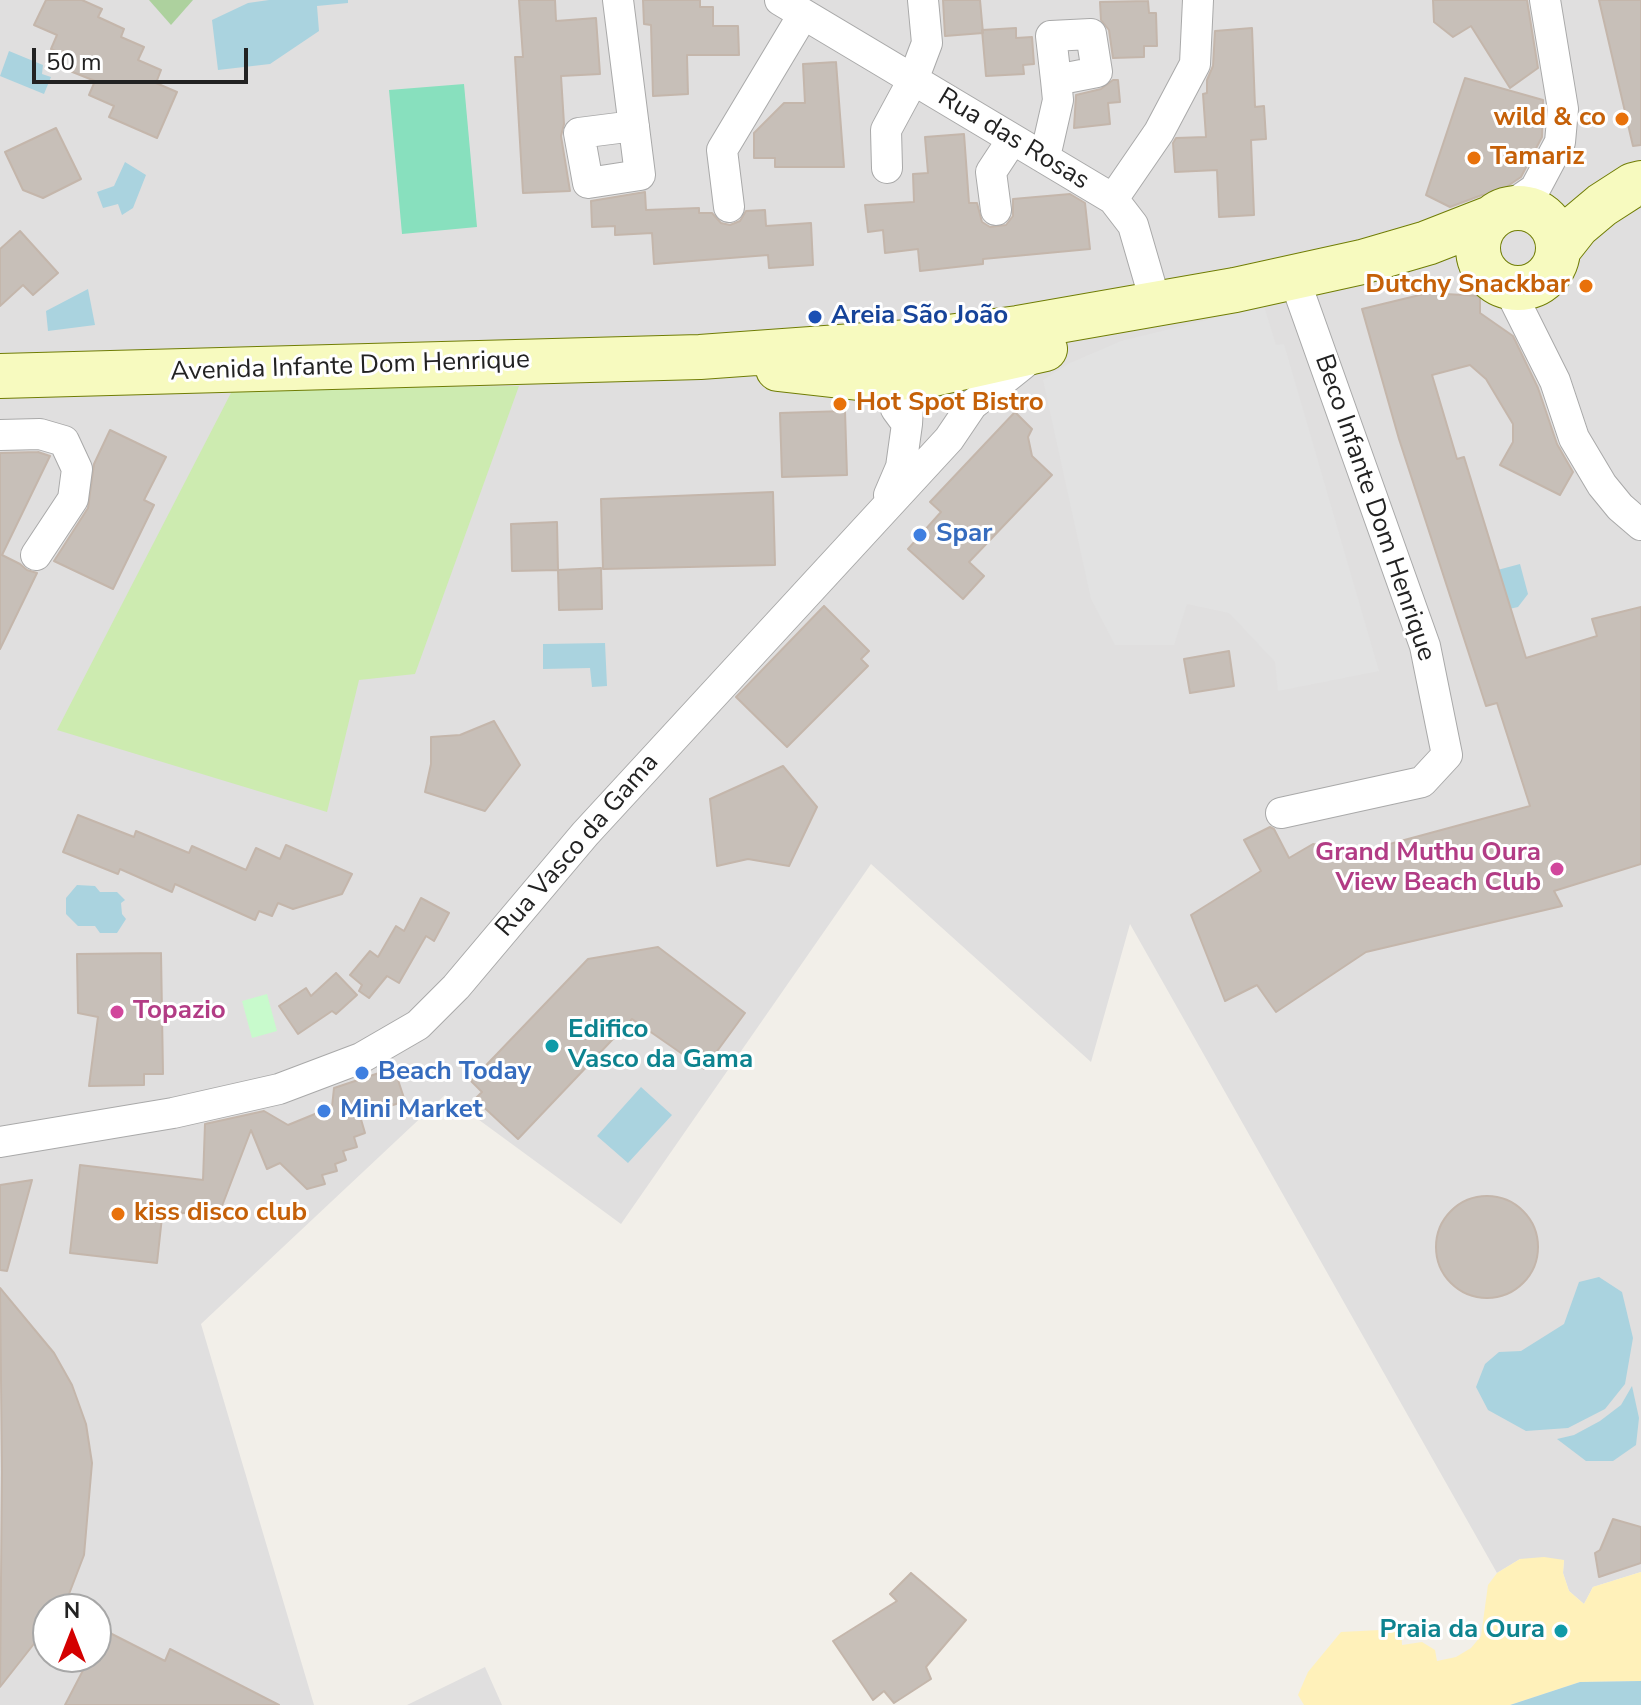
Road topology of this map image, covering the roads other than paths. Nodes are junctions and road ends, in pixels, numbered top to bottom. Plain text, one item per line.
1 (618, 0) edge
2 (923, 0) edge
3 (1198, 0) edge
4 (1545, 0) edge
5 (791, 5) edge
6 (913, 80) junction
7 (1056, 80) dead end
8 (634, 126) dead end
9 (1012, 140) junction
10 (1045, 157) junction
11 (887, 168) dead end
12 (1641, 183) edge
13 (1113, 199) junction
14 (729, 207) dead end
15 (996, 210) dead end
16 (1524, 223) junction
17 (1362, 262) junction
18 (1293, 275) junction
19 (1495, 277) junction
20 (1156, 304) junction
21 (1044, 337) junction
22 (788, 349) junction
23 (700, 357) junction
24 (0, 376) edge
25 (940, 378) junction
26 (860, 380) junction
27 (907, 424) junction
28 (0, 435) edge
29 (884, 506) junction
30 (1641, 525) edge
31 (36, 555) dead end
32 (1281, 813) dead end
33 (0, 1142) edge

1 - 8 street
2 - 6 street, Rua das Rosas
3 - 13 street, Rua das Rosas
4 - 16 street
5 - 6 street, Rua das Rosas
5 - 14 street
6 - 9 street, Rua das Rosas
6 - 11 street
7 - 10 street
9 - 10 street, Rua das Rosas
9 - 15 street
10 - 13 street, Rua das Rosas
12 - 16 street
13 - 20 street, Rua das Rosas
16 - 17 street, Avenida Infante Dom Henrique
16 - 19 street
16 - 19 street, Avenida Infante Dom Henrique
17 - 18 street, Avenida Infante Dom Henrique
17 - 19 street, Avenida Infante Dom Henrique
18 - 20 street, Avenida Infante Dom Henrique
18 - 32 street, Beco Infante Dom Henrique
19 - 30 street
20 - 21 street, Avenida Infante Dom Henrique
21 - 22 street, Avenida Infante Dom Henrique
21 - 25 street, Avenida Infante Dom Henrique
22 - 23 street, Avenida Infante Dom Henrique
22 - 25 street
23 - 24 street, Avenida Infante Dom Henrique
23 - 26 street, Avenida Infante Dom Henrique
25 - 26 street, Avenida Infante Dom Henrique
25 - 27 street
25 - 29 street, Rua Vasco da Gama
26 - 27 street
27 - 29 street
28 - 31 street
29 - 33 street, Rua Vasco da Gama

